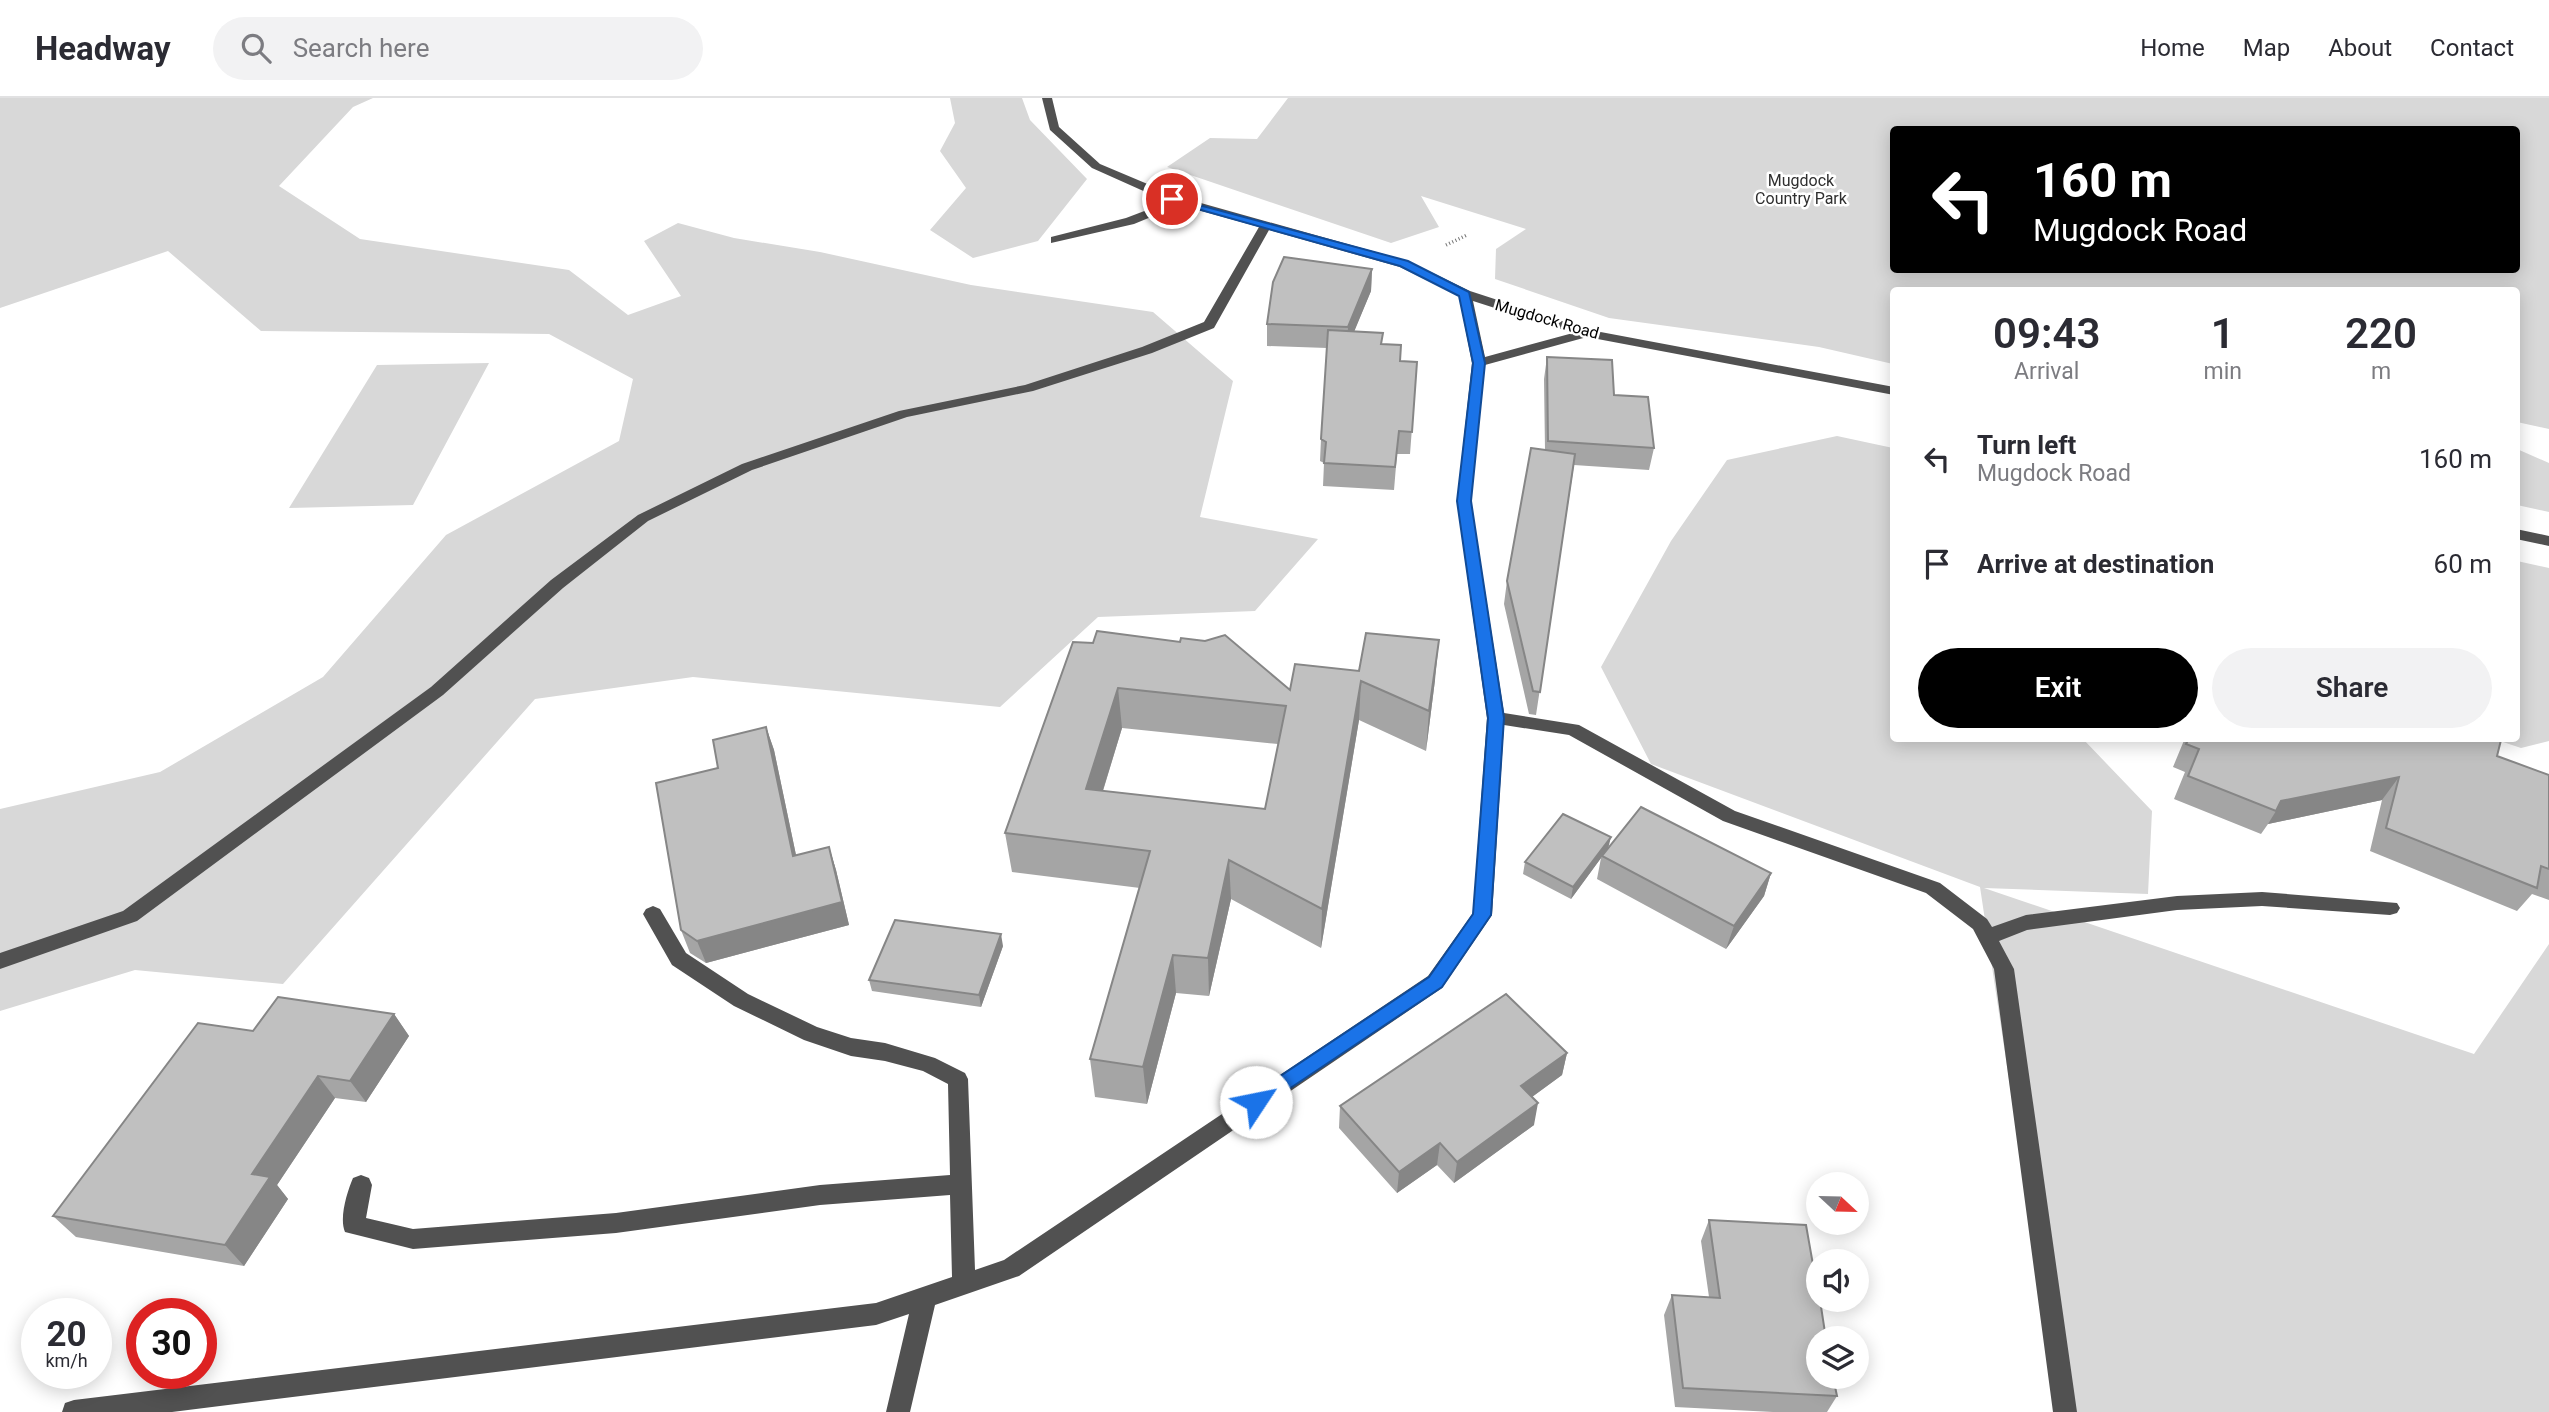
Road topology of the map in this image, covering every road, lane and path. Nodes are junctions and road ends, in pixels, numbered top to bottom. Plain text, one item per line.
1 (1047, 98) edge
2 (1180, 201) junction
3 (1266, 225) junction
4 (1055, 240) dead end
5 (1465, 294) junction
6 (1587, 333) junction
7 (1479, 363) junction
8 (1890, 390) edge
9 (2520, 535) edge
10 (2549, 541) edge
11 (1496, 718) junction
12 (2390, 908) dead end
13 (653, 914) dead end
14 (1987, 937) junction
15 (0, 961) edge
16 (961, 1184) junction
17 (362, 1185) dead end
18 (964, 1284) junction
19 (925, 1297) junction
20 (74, 1412) edge
21 (898, 1412) edge
22 (2065, 1412) edge

1 - 2 street, Mugdock Road
2 - 3 street, Mugdock Road
2 - 4 street
3 - 5 street, Mugdock Road
3 - 15 street
5 - 6 street, Mugdock Road
5 - 7 street
6 - 7 street
6 - 8 street, Mugdock Road
7 - 11 street
9 - 10 street
11 - 14 street
11 - 18 street
12 - 14 street
13 - 16 street
14 - 22 street
16 - 17 street
16 - 18 street
18 - 19 street
19 - 20 street
19 - 21 street

